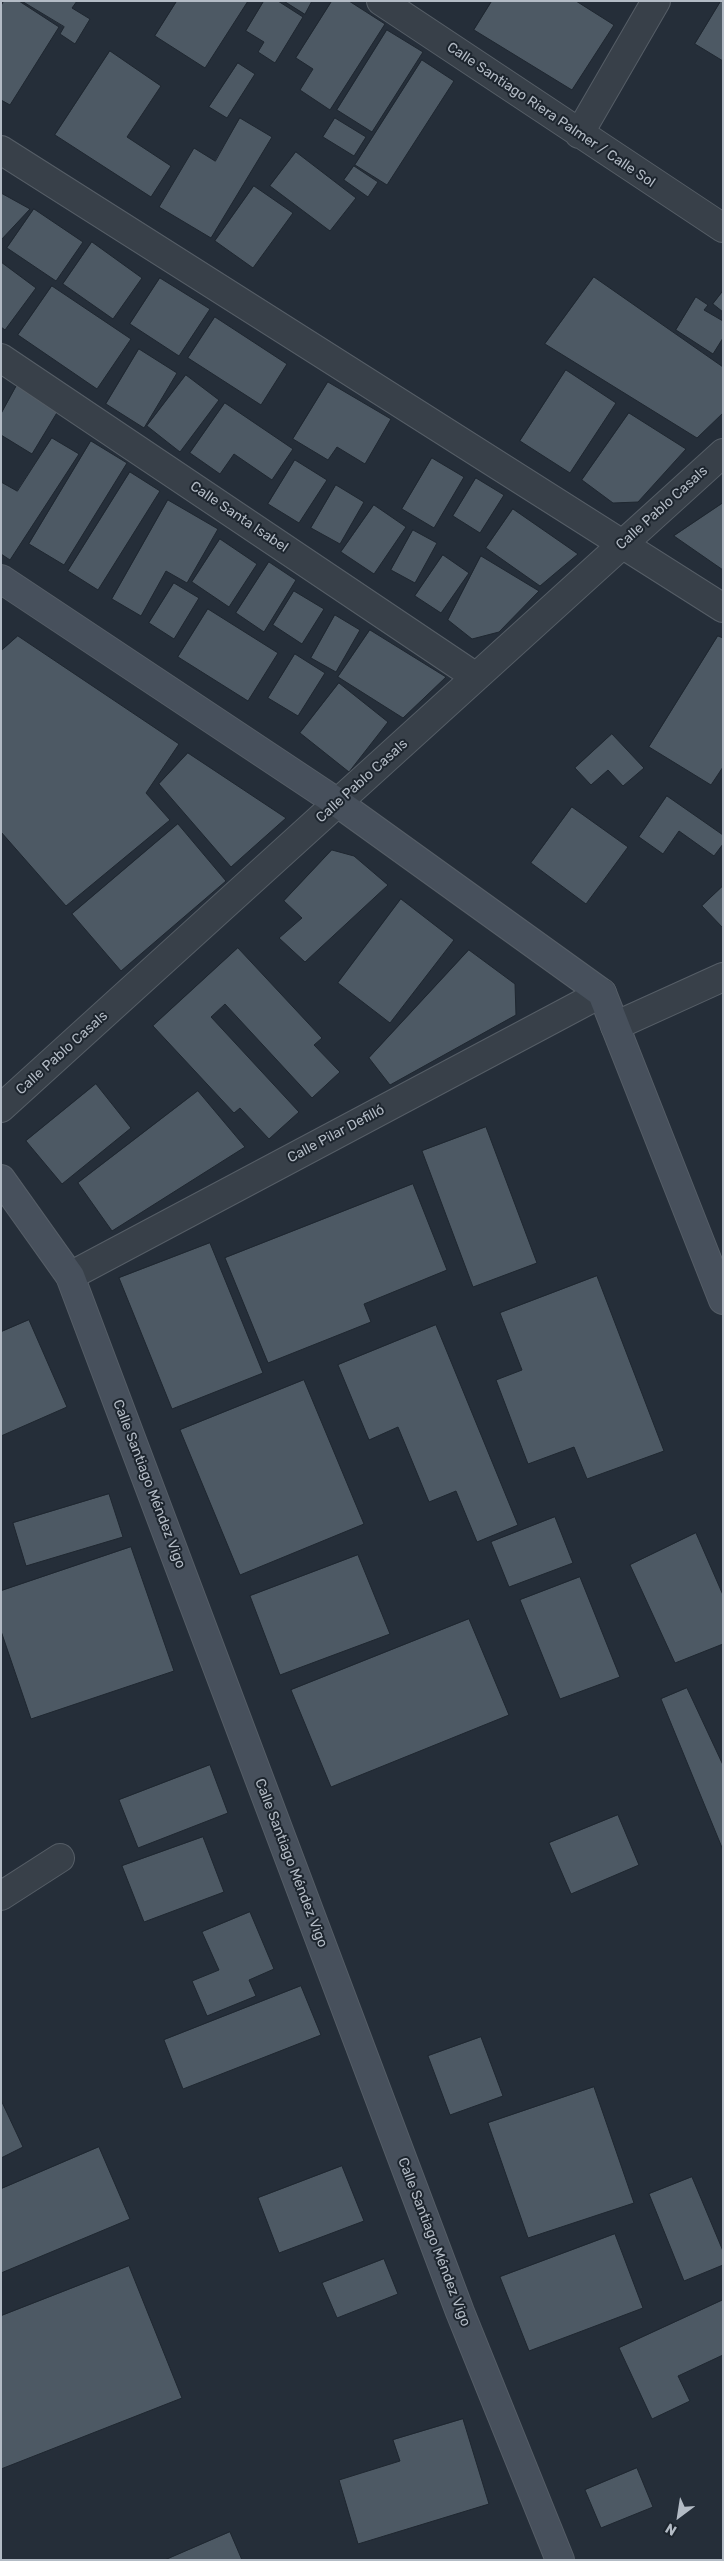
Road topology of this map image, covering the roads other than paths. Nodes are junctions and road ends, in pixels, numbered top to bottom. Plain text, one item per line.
1 (381, 1) edge
2 (656, 1) edge
3 (579, 134) junction
4 (1, 150) edge
5 (723, 228) edge
6 (1, 358) edge
7 (723, 453) edge
8 (622, 544) junction
9 (1, 579) edge
10 (723, 608) edge
11 (476, 676) junction
12 (338, 803) junction
13 (723, 977) edge
14 (602, 993) junction
15 (615, 1026) junction
16 (1, 1108) edge
17 (1, 1179) edge
18 (70, 1276) junction
19 (723, 1300) edge
20 (60, 1858) dead end
21 (1, 1896) edge
22 (560, 2560) edge

1 - 3 street, Calle Santiago Riera Palmer / Calle Sol
2 - 3 street
3 - 5 street, Calle Santiago Riera Palmer / Calle Sol
4 - 8 street
6 - 11 street, Calle Santa Isabel
7 - 8 street, Calle Pablo Casals
8 - 10 street
8 - 11 street, Calle Pablo Casals
9 - 12 street
11 - 12 street, Calle Pablo Casals
12 - 14 street
12 - 16 street, Calle Pablo Casals
13 - 15 street
14 - 15 street
14 - 18 street, Calle Pilar Defilló
15 - 19 street
17 - 18 street, Calle Santiago Méndez Vigo
18 - 22 street, Calle Santiago Méndez Vigo
20 - 21 street

